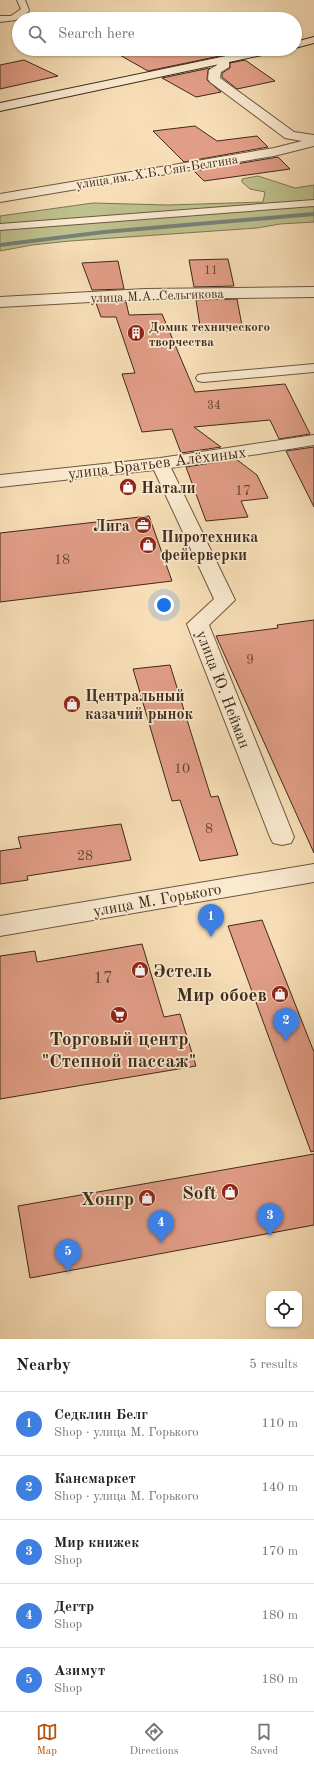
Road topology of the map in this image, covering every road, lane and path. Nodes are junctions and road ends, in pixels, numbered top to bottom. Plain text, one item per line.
1 (21, 0) edge
2 (22, 12) edge
3 (12, 18) edge
4 (0, 19) edge
5 (314, 40) edge
6 (302, 43) edge
7 (246, 56) edge
8 (224, 61) junction
9 (0, 107) edge
10 (314, 138) edge
11 (314, 142) edge
12 (0, 198) edge
13 (314, 203) edge
14 (0, 227) edge
15 (314, 292) edge
16 (0, 302) edge
17 (314, 368) edge
18 (203, 378) dead end
19 (314, 440) edge
20 (160, 464) junction
21 (0, 481) edge
22 (282, 837) dead end
23 (314, 873) edge
24 (0, 926) edge

1 - 2 lane
3 - 4 lane
5 - 6 street
7 - 8 street
8 - 9 street
8 - 10 street
11 - 12 street, улица им. Х.Б. Сян-Белгина
13 - 14 lane
15 - 16 street, улица М.А. Сельгикова
17 - 18 lane
19 - 20 street, улица Братьев Алёхиных
20 - 21 street, улица Братьев Алёхиных
20 - 22 street, улица Ю. Нейман
23 - 24 street, улица М. Горького

